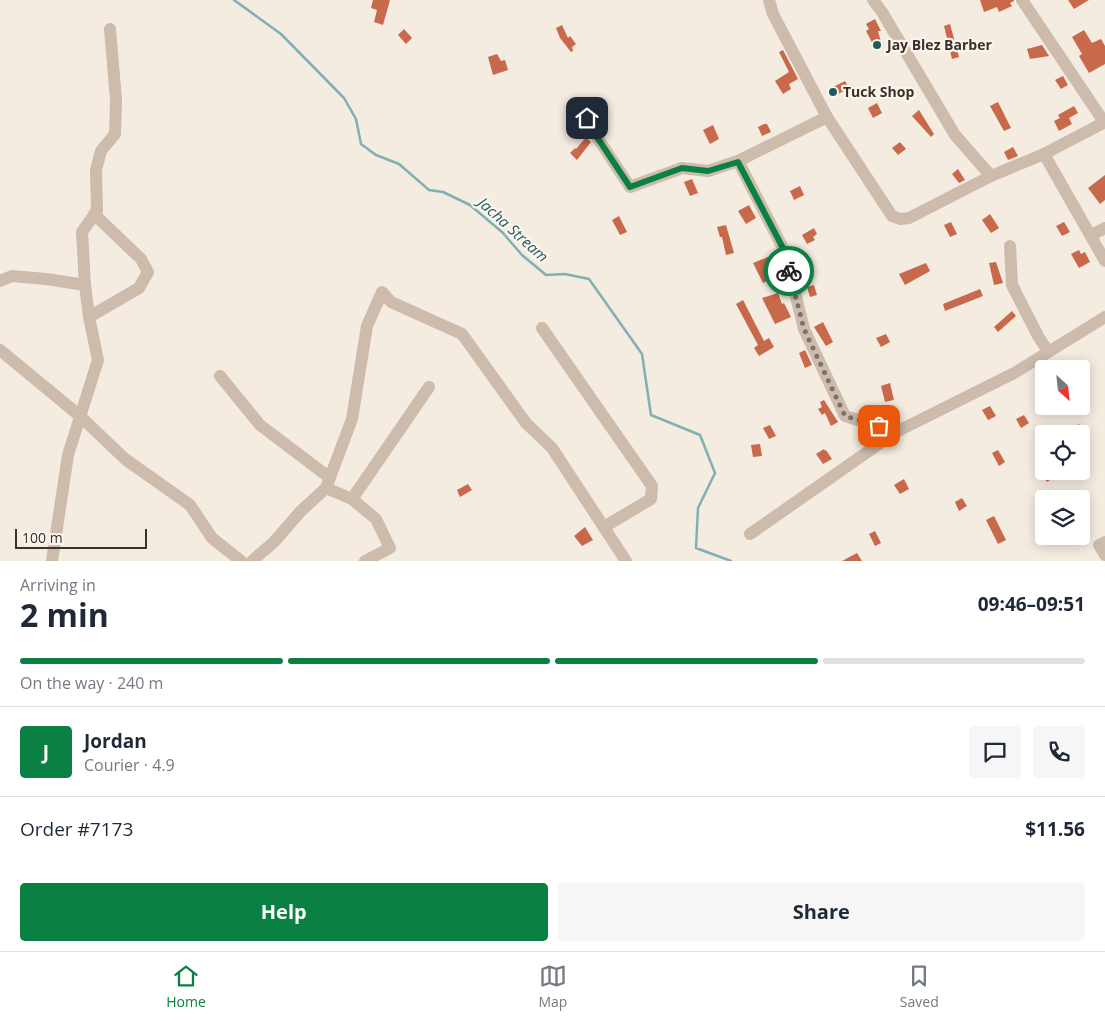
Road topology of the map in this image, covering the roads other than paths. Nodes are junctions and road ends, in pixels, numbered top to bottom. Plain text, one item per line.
1 (769, 0) edge
2 (873, 0) edge
3 (1022, 0) edge
4 (110, 29) dead end
5 (827, 117) junction
6 (587, 118) dead end
7 (1105, 122) edge
8 (1044, 154) junction
9 (738, 162) junction
10 (991, 176) junction
11 (94, 214) junction
12 (1105, 228) edge
13 (1091, 235) junction
14 (1010, 246) dead end
15 (1105, 261) edge
16 (0, 281) edge
17 (85, 285) junction
18 (88, 317) junction
19 (1105, 317) edge
20 (542, 328) dead end
21 (0, 350) edge
22 (1048, 352) junction
23 (220, 376) dead end
24 (429, 387) dead end
25 (80, 416) junction
26 (896, 432) junction
27 (328, 483) junction
28 (352, 498) junction
29 (604, 527) junction
30 (750, 534) dead end
31 (1105, 542) edge
32 (1105, 555) edge
33 (52, 561) edge
34 (242, 561) edge
35 (252, 561) edge
36 (365, 561) edge
37 (626, 561) edge

1 - 5 street
2 - 10 street
3 - 7 street
4 - 11 street
5 - 9 street
5 - 10 street
6 - 9 street
7 - 8 street
8 - 10 street
8 - 13 street
9 - 26 street
11 - 17 street
11 - 18 street
12 - 13 street
13 - 15 street
14 - 22 street
16 - 17 street
17 - 18 street
18 - 25 street
19 - 22 street
20 - 29 street
21 - 25 street
22 - 26 street
23 - 27 street
24 - 28 street
25 - 33 street
25 - 34 street
26 - 30 street
27 - 28 street
27 - 29 street
27 - 35 street
28 - 36 street
29 - 37 street
31 - 32 street

